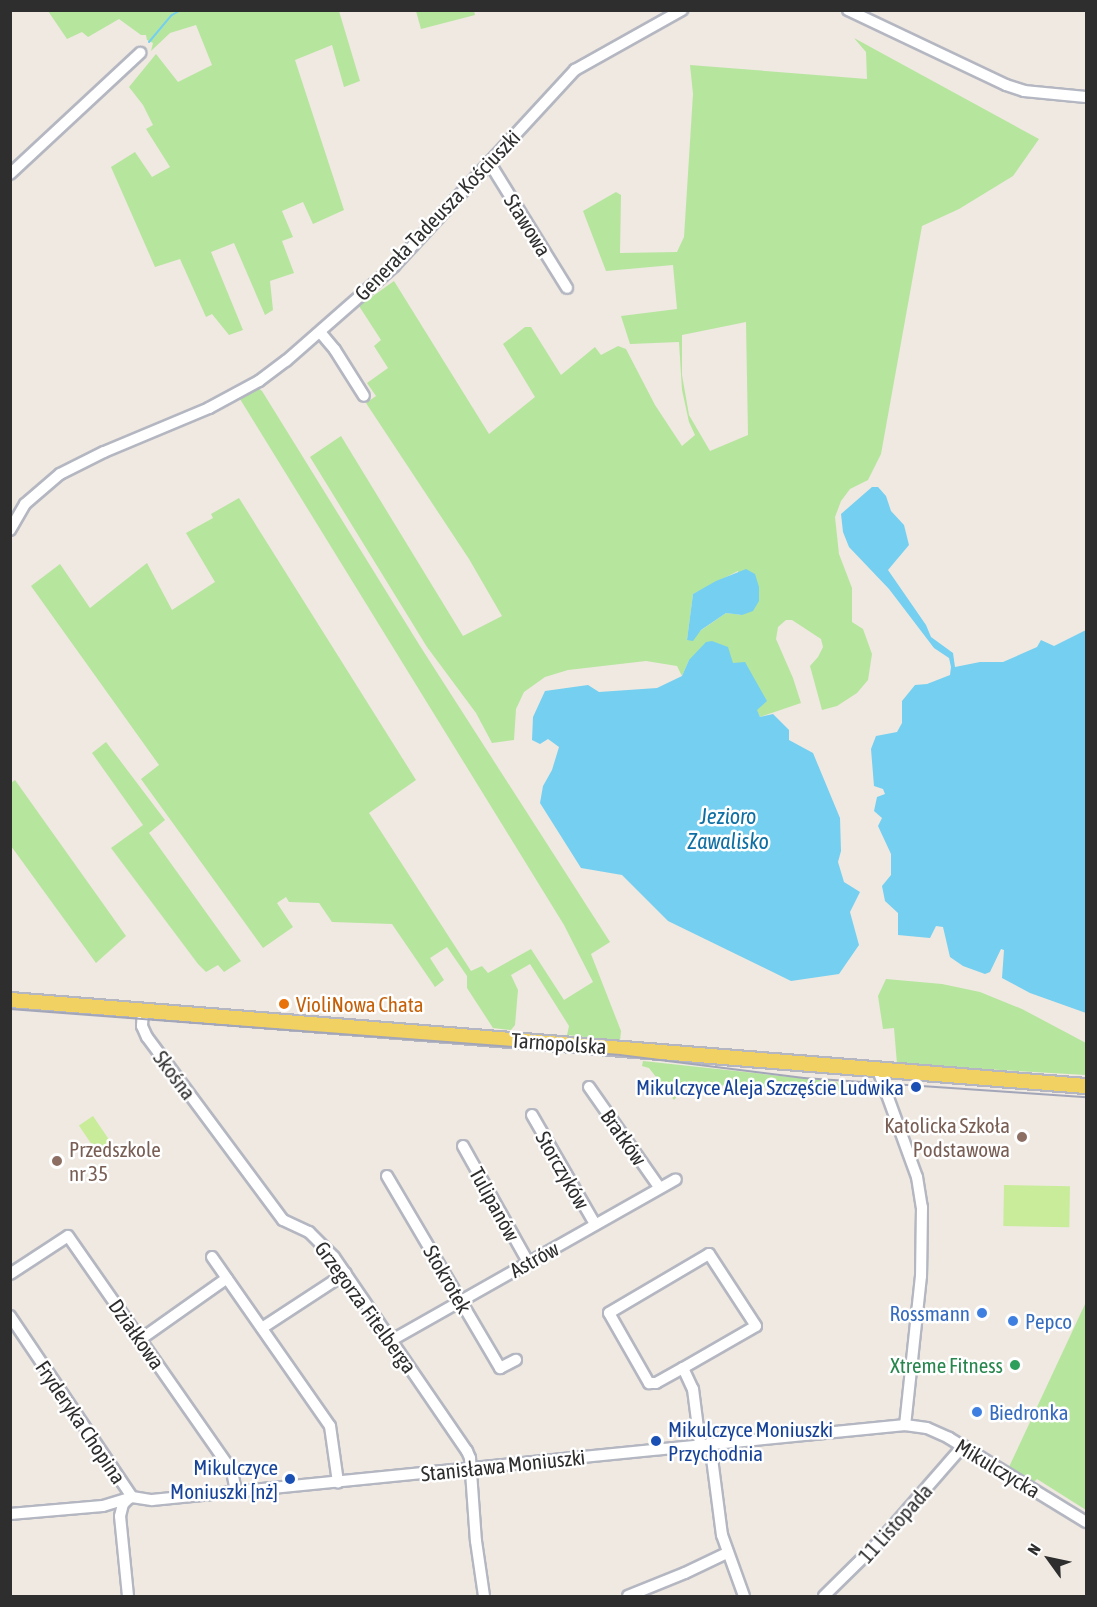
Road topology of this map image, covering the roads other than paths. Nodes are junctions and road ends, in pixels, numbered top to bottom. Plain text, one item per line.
1 (682, 10) edge
2 (849, 10) edge
3 (140, 52) dead end
4 (1086, 97) edge
5 (489, 162) junction
6 (10, 174) edge
7 (567, 288) dead end
8 (320, 332) junction
9 (364, 396) dead end
10 (10, 530) edge
11 (10, 1002) edge
12 (143, 1011) junction
13 (878, 1070) junction
14 (1086, 1086) edge
15 (589, 1088) dead end
16 (532, 1115) dead end
17 (221, 1134) joint
18 (463, 1146) dead end
19 (387, 1176) dead end
20 (676, 1179) dead end
21 (659, 1187) junction
22 (595, 1224) junction
23 (212, 1257) dead end
24 (528, 1262) junction
25 (346, 1273) junction
26 (10, 1274) edge
27 (227, 1278) junction
28 (460, 1300) junction
29 (10, 1316) edge
30 (262, 1328) junction
31 (141, 1339) junction
32 (392, 1340) junction
33 (516, 1360) dead end
34 (683, 1368) junction
35 (905, 1425) junction
36 (705, 1444) junction
37 (963, 1446) junction
38 (471, 1468) junction
39 (115, 1474) junction
40 (338, 1482) junction
41 (236, 1492) junction
42 (132, 1497) junction
43 (103, 1506) junction
44 (10, 1514) edge
45 (120, 1516) junction
46 (1086, 1522) edge
47 (726, 1553) junction
48 (128, 1596) edge
49 (484, 1596) edge
50 (628, 1596) edge
51 (744, 1596) edge
52 (824, 1596) edge

1 - 5 street, Generała Tadeusza Kościuszki
2 - 4 street
3 - 6 street
5 - 7 street, Stawowa
5 - 8 street, Generała Tadeusza Kościuszki
8 - 9 street
8 - 10 street, Generała Tadeusza Kościuszki
11 - 12 main road, Tarnopolska
12 - 13 main road, Tarnopolska
12 - 17 street, Skośna
13 - 14 main road, Tarnopolska
13 - 35 street
15 - 21 street, Bratków
16 - 22 street, Storczyków
17 - 25 street, Grzegorza Fitelberga
18 - 24 street, Tulipanów
19 - 28 street, Stokrotek
20 - 21 street, Astrów
21 - 22 street, Astrów
22 - 24 street, Astrów
23 - 27 street
24 - 28 street, Astrów
25 - 30 street
25 - 32 street, Grzegorza Fitelberga
26 - 31 street, Działkowa
27 - 30 street
27 - 31 street
28 - 32 street, Astrów
28 - 33 street, Stokrotek
29 - 39 street, Fryderyka Chopina
30 - 40 street
31 - 41 street, Działkowa
32 - 38 street, Grzegorza Fitelberga
34 - 34 street
34 - 36 street
35 - 36 street, Stanisława Moniuszki
35 - 37 street, Mikulczycka
36 - 38 street, Stanisława Moniuszki
36 - 47 street
37 - 46 street, Mikulczycka
37 - 52 street, 11 Listopada
38 - 40 street, Stanisława Moniuszki
38 - 49 street, Grzegorza Fitelberga
39 - 42 street, Fryderyka Chopina
39 - 43 street
40 - 41 street, Stanisława Moniuszki
41 - 42 street, Stanisława Moniuszki
42 - 43 street, Stanisława Moniuszki
42 - 45 street
43 - 44 street, Stanisława Moniuszki
43 - 45 street
45 - 48 street
47 - 50 street
47 - 51 street

